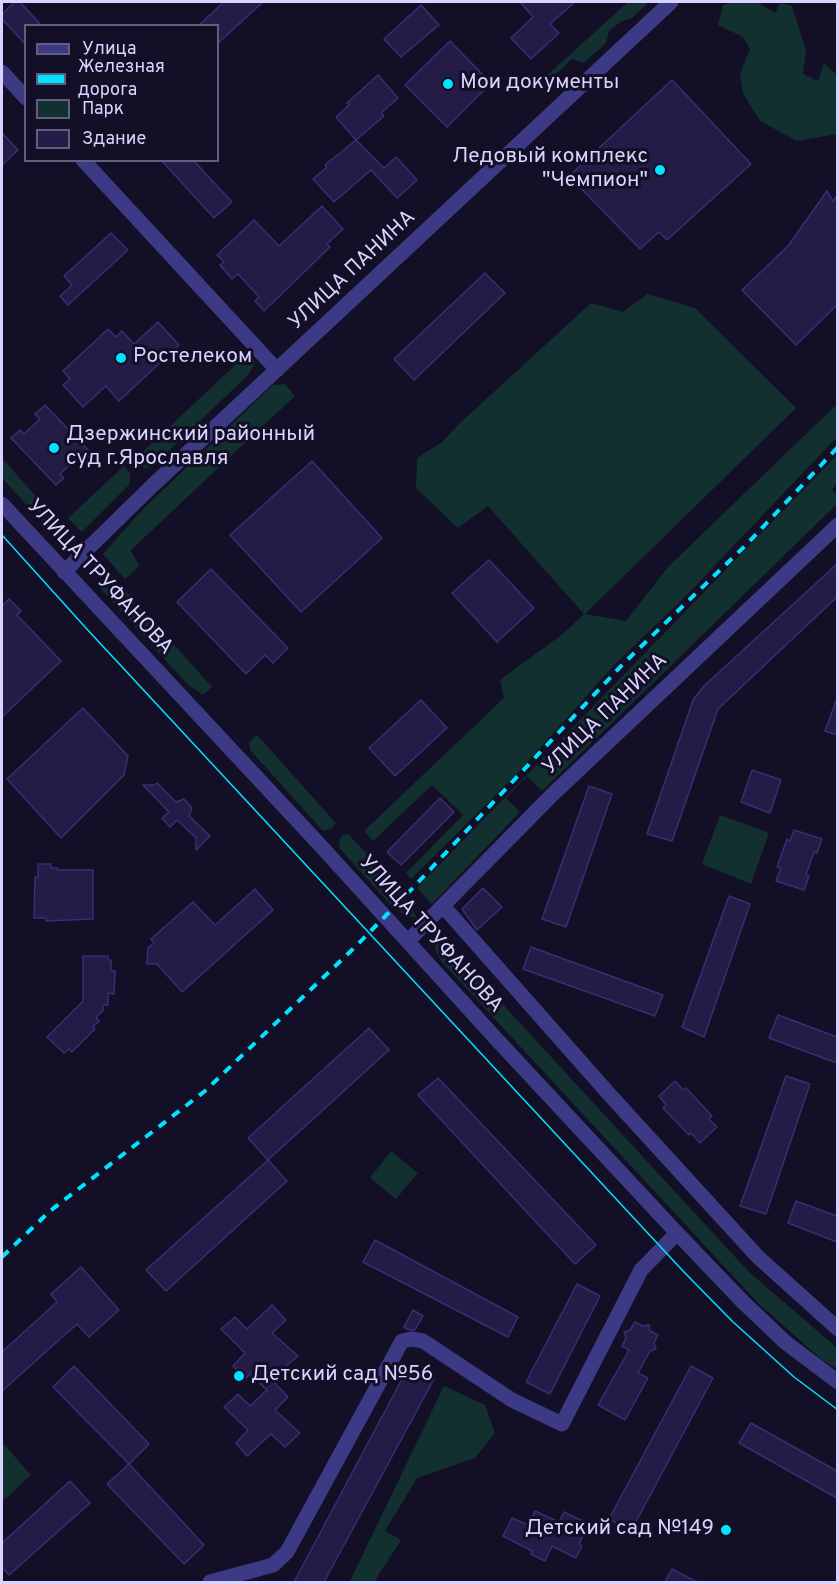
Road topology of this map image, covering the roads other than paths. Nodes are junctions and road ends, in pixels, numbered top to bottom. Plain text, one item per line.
1 (671, 2) edge
2 (2, 72) edge
3 (24, 96) edge
4 (85, 162) edge
5 (278, 370) junction
6 (2, 504) edge
7 (837, 525) edge
8 (64, 572) junction
9 (443, 906) junction
10 (408, 941) junction
11 (677, 1233) junction
12 (837, 1329) edge
13 (837, 1382) edge
14 (210, 1582) edge

1 - 5 street, УЛИЦА ПАНИНА
2 - 3 street
4 - 5 street
5 - 8 street, УЛИЦА ПАНИНА
6 - 8 street, УЛИЦА ТРУФАНОВА
7 - 9 street, УЛИЦА ПАНИНА
8 - 10 street, УЛИЦА ТРУФАНОВА
9 - 10 street, УЛИЦА ПАНИНА
9 - 12 street
10 - 11 street, УЛИЦА ТРУФАНОВА
11 - 13 street, УЛИЦА ТРУФАНОВА
11 - 14 street

